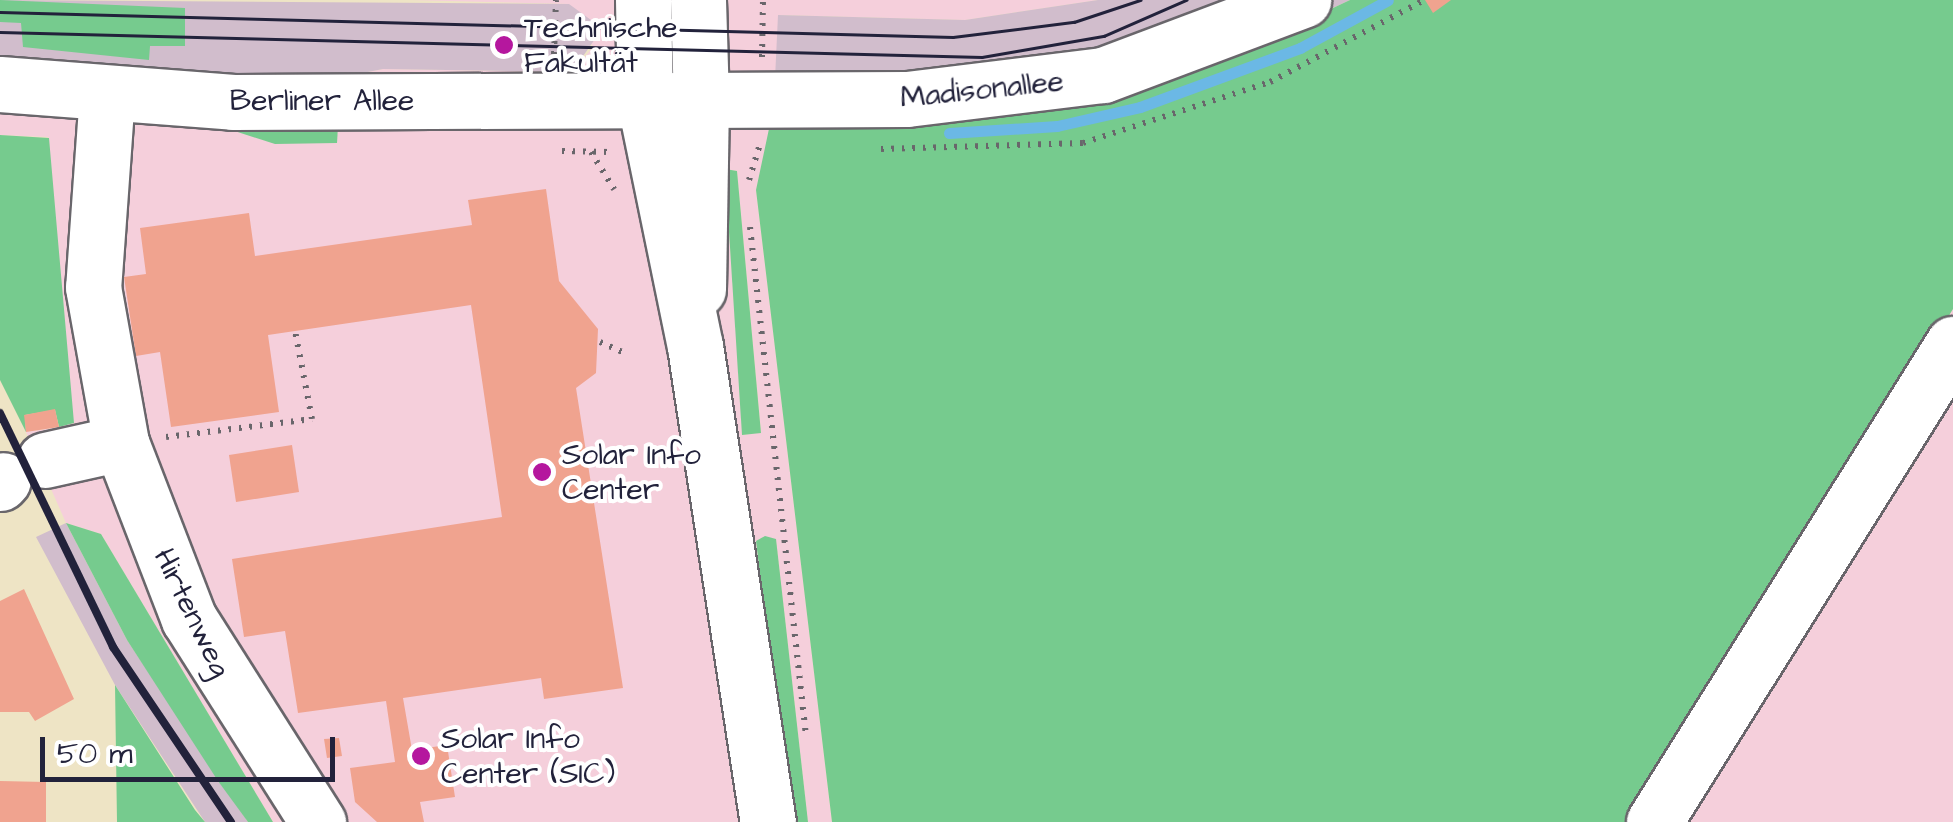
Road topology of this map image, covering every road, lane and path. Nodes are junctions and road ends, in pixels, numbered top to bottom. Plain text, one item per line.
1 (643, 0) edge
2 (698, 0) edge
3 (763, 0) edge
4 (1303, 0) edge
5 (1424, 0) edge
6 (762, 34) dead end
7 (0, 84) edge
8 (107, 94) junction
9 (645, 102) junction
10 (701, 103) junction
11 (1083, 144) dead end
12 (760, 148) dead end
13 (552, 151) dead end
14 (591, 152) dead end
15 (746, 195) dead end
16 (748, 214) dead end
17 (296, 331) dead end
18 (600, 342) dead end
19 (1953, 344) edge
20 (694, 346) junction
21 (627, 354) dead end
22 (120, 444) junction
23 (16, 474) edge
24 (808, 749) dead end
25 (318, 822) edge
26 (768, 822) edge
27 (1654, 822) edge

1 - 9 street
2 - 10 street
3 - 6 path
4 - 10 street, Madisonallee
5 - 11 path
7 - 8 street, Berliner Allee
8 - 9 street, Berliner Allee
8 - 22 street, Hirtenweg
9 - 10 street, Madisonallee
9 - 20 street
10 - 20 street
12 - 15 path
13 - 14 path
16 - 24 path
17 - 22 path
18 - 21 path
19 - 27 street
20 - 26 street
22 - 23 street
22 - 25 street, Hirtenweg

